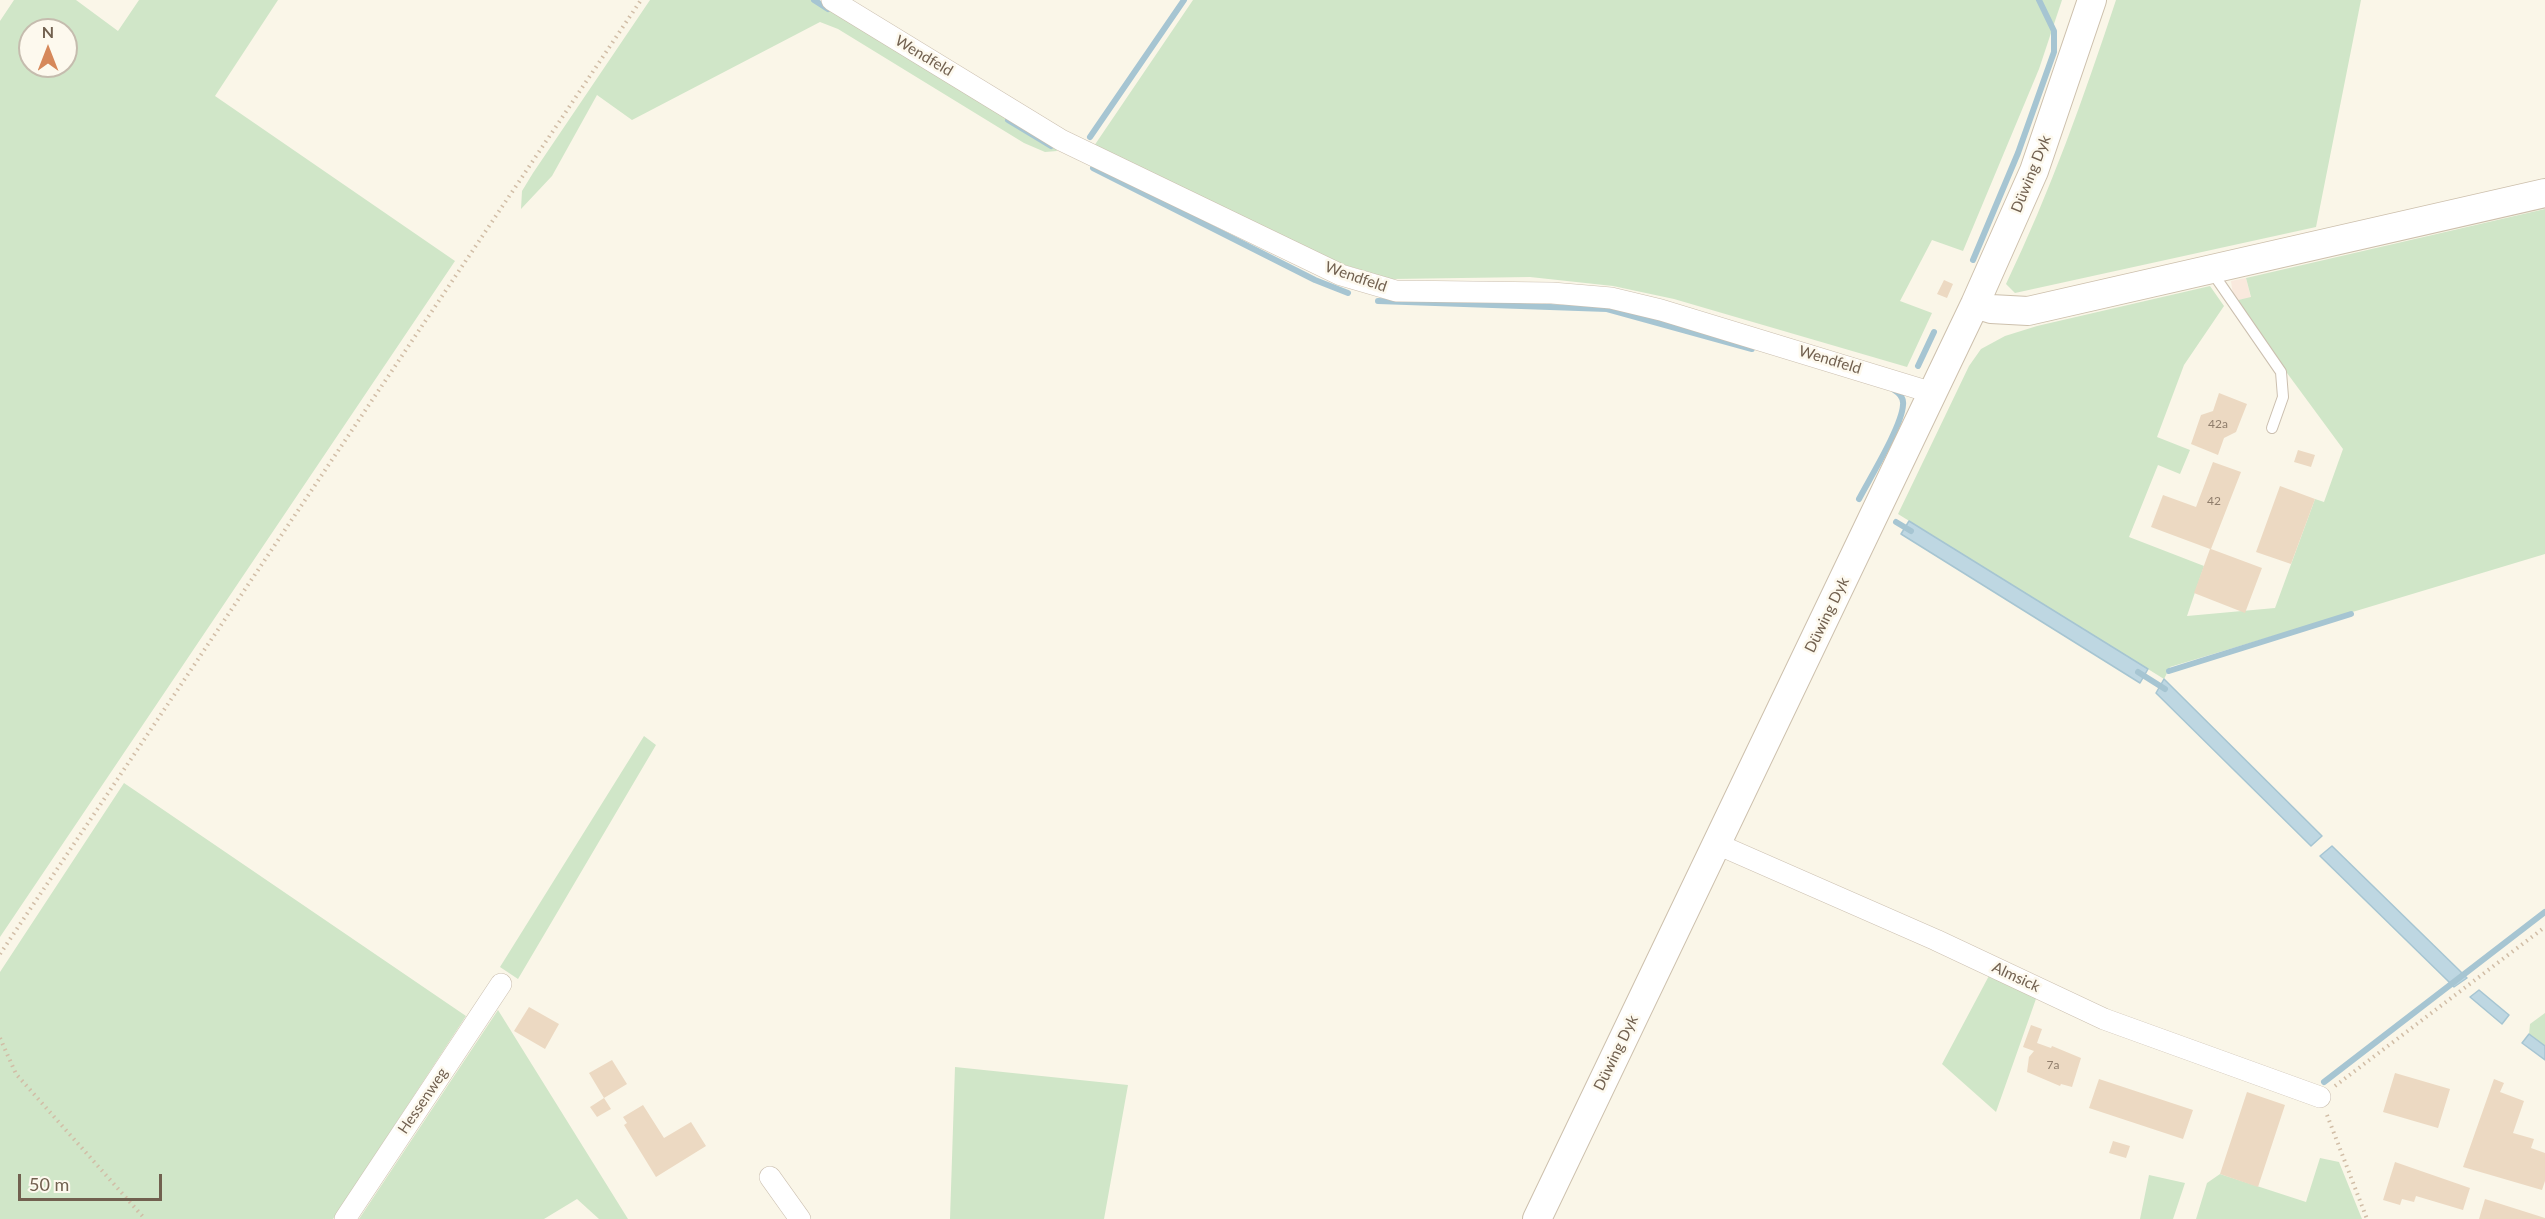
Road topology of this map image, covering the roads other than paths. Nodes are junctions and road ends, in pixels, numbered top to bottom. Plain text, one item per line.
1 (832, 0) edge
2 (2092, 0) edge
3 (2545, 193) edge
4 (2210, 269) junction
5 (1975, 304) junction
6 (1933, 393) junction
7 (2272, 428) dead end
8 (1717, 844) junction
9 (501, 984) dead end
10 (2320, 1097) road end
11 (770, 1177) dead end
12 (345, 1219) edge
13 (800, 1219) edge
14 (1537, 1219) edge

1 - 6 street, Wendfeld
2 - 5 street, Düwing Dyk
3 - 4 street
4 - 5 street
4 - 7 lane
5 - 6 street, Düwing Dyk
6 - 8 street, Düwing Dyk
8 - 10 street, Almsick
8 - 14 street, Düwing Dyk
9 - 12 street, Hessenweg
11 - 13 street

